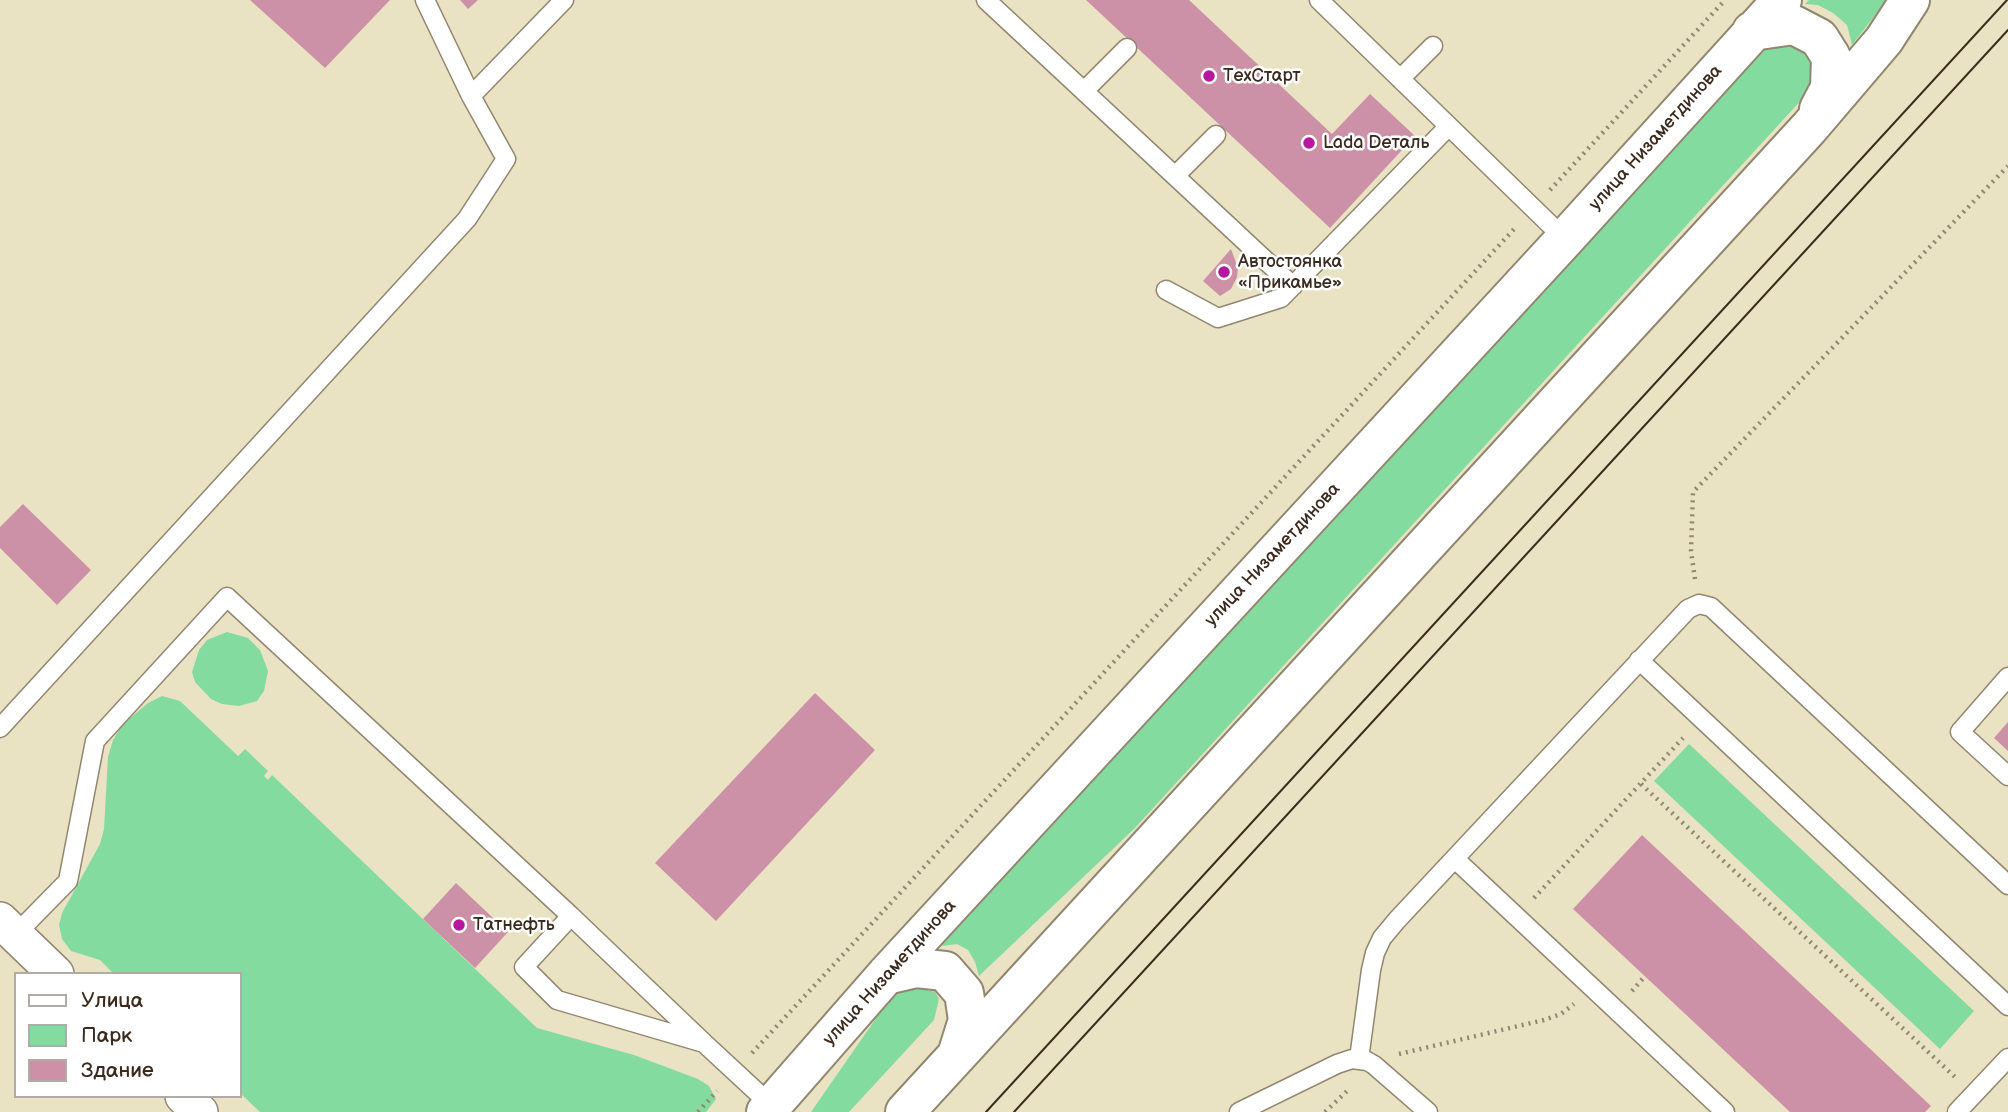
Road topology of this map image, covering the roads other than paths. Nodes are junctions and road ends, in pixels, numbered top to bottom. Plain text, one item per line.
1 (425, 0) edge
2 (564, 0) edge
3 (986, 0) edge
4 (1318, 0) edge
5 (1782, 0) edge
6 (1910, 0) edge
7 (1752, 31) junction
8 (1433, 46) dead end
9 (1127, 48) dead end
10 (1400, 79) junction
11 (1084, 91) junction
12 (471, 96) junction
13 (1448, 127) junction
14 (1809, 128) junction
15 (1216, 135) dead end
16 (1175, 176) junction
17 (1565, 239) junction
18 (1293, 286) junction
19 (1166, 290) dead end
20 (1639, 660) junction
21 (2008, 677) edge
22 (0, 728) edge
23 (2008, 776) edge
24 (1455, 859) junction
25 (2008, 885) edge
26 (571, 916) junction
27 (4, 924) edge
28 (54, 972) edge
29 (886, 975) junction
30 (2008, 1006) edge
31 (704, 1044) junction
32 (957, 1055) junction
33 (2008, 1058) edge
34 (1367, 1062) junction
35 (185, 1098) edge
36 (769, 1109) edge
37 (200, 1112) edge
38 (905, 1112) edge
39 (1238, 1112) edge
40 (1428, 1112) edge
41 (1725, 1112) edge
42 (1957, 1112) edge

1 - 12 lane
2 - 12 lane
3 - 11 lane
4 - 10 lane
5 - 7 main road, улица Низаметдинова
6 - 14 main road
7 - 14 main road
7 - 17 main road, улица Низаметдинова
8 - 10 lane
9 - 11 lane
10 - 13 lane
11 - 16 lane
12 - 22 lane
13 - 17 lane
13 - 18 lane
14 - 32 main road
15 - 16 lane
16 - 18 lane
17 - 29 main road, улица Низаметдинова
18 - 19 lane
20 - 24 lane
20 - 25 lane
20 - 30 lane
21 - 23 lane
24 - 34 lane
24 - 41 lane
26 - 27 lane
26 - 31 lane
26 - 31 lane
27 - 28 street
29 - 32 main road
29 - 36 main road, улица Низаметдинова
31 - 36 lane
32 - 38 main road
33 - 42 lane
34 - 39 lane
34 - 40 lane
35 - 37 street

